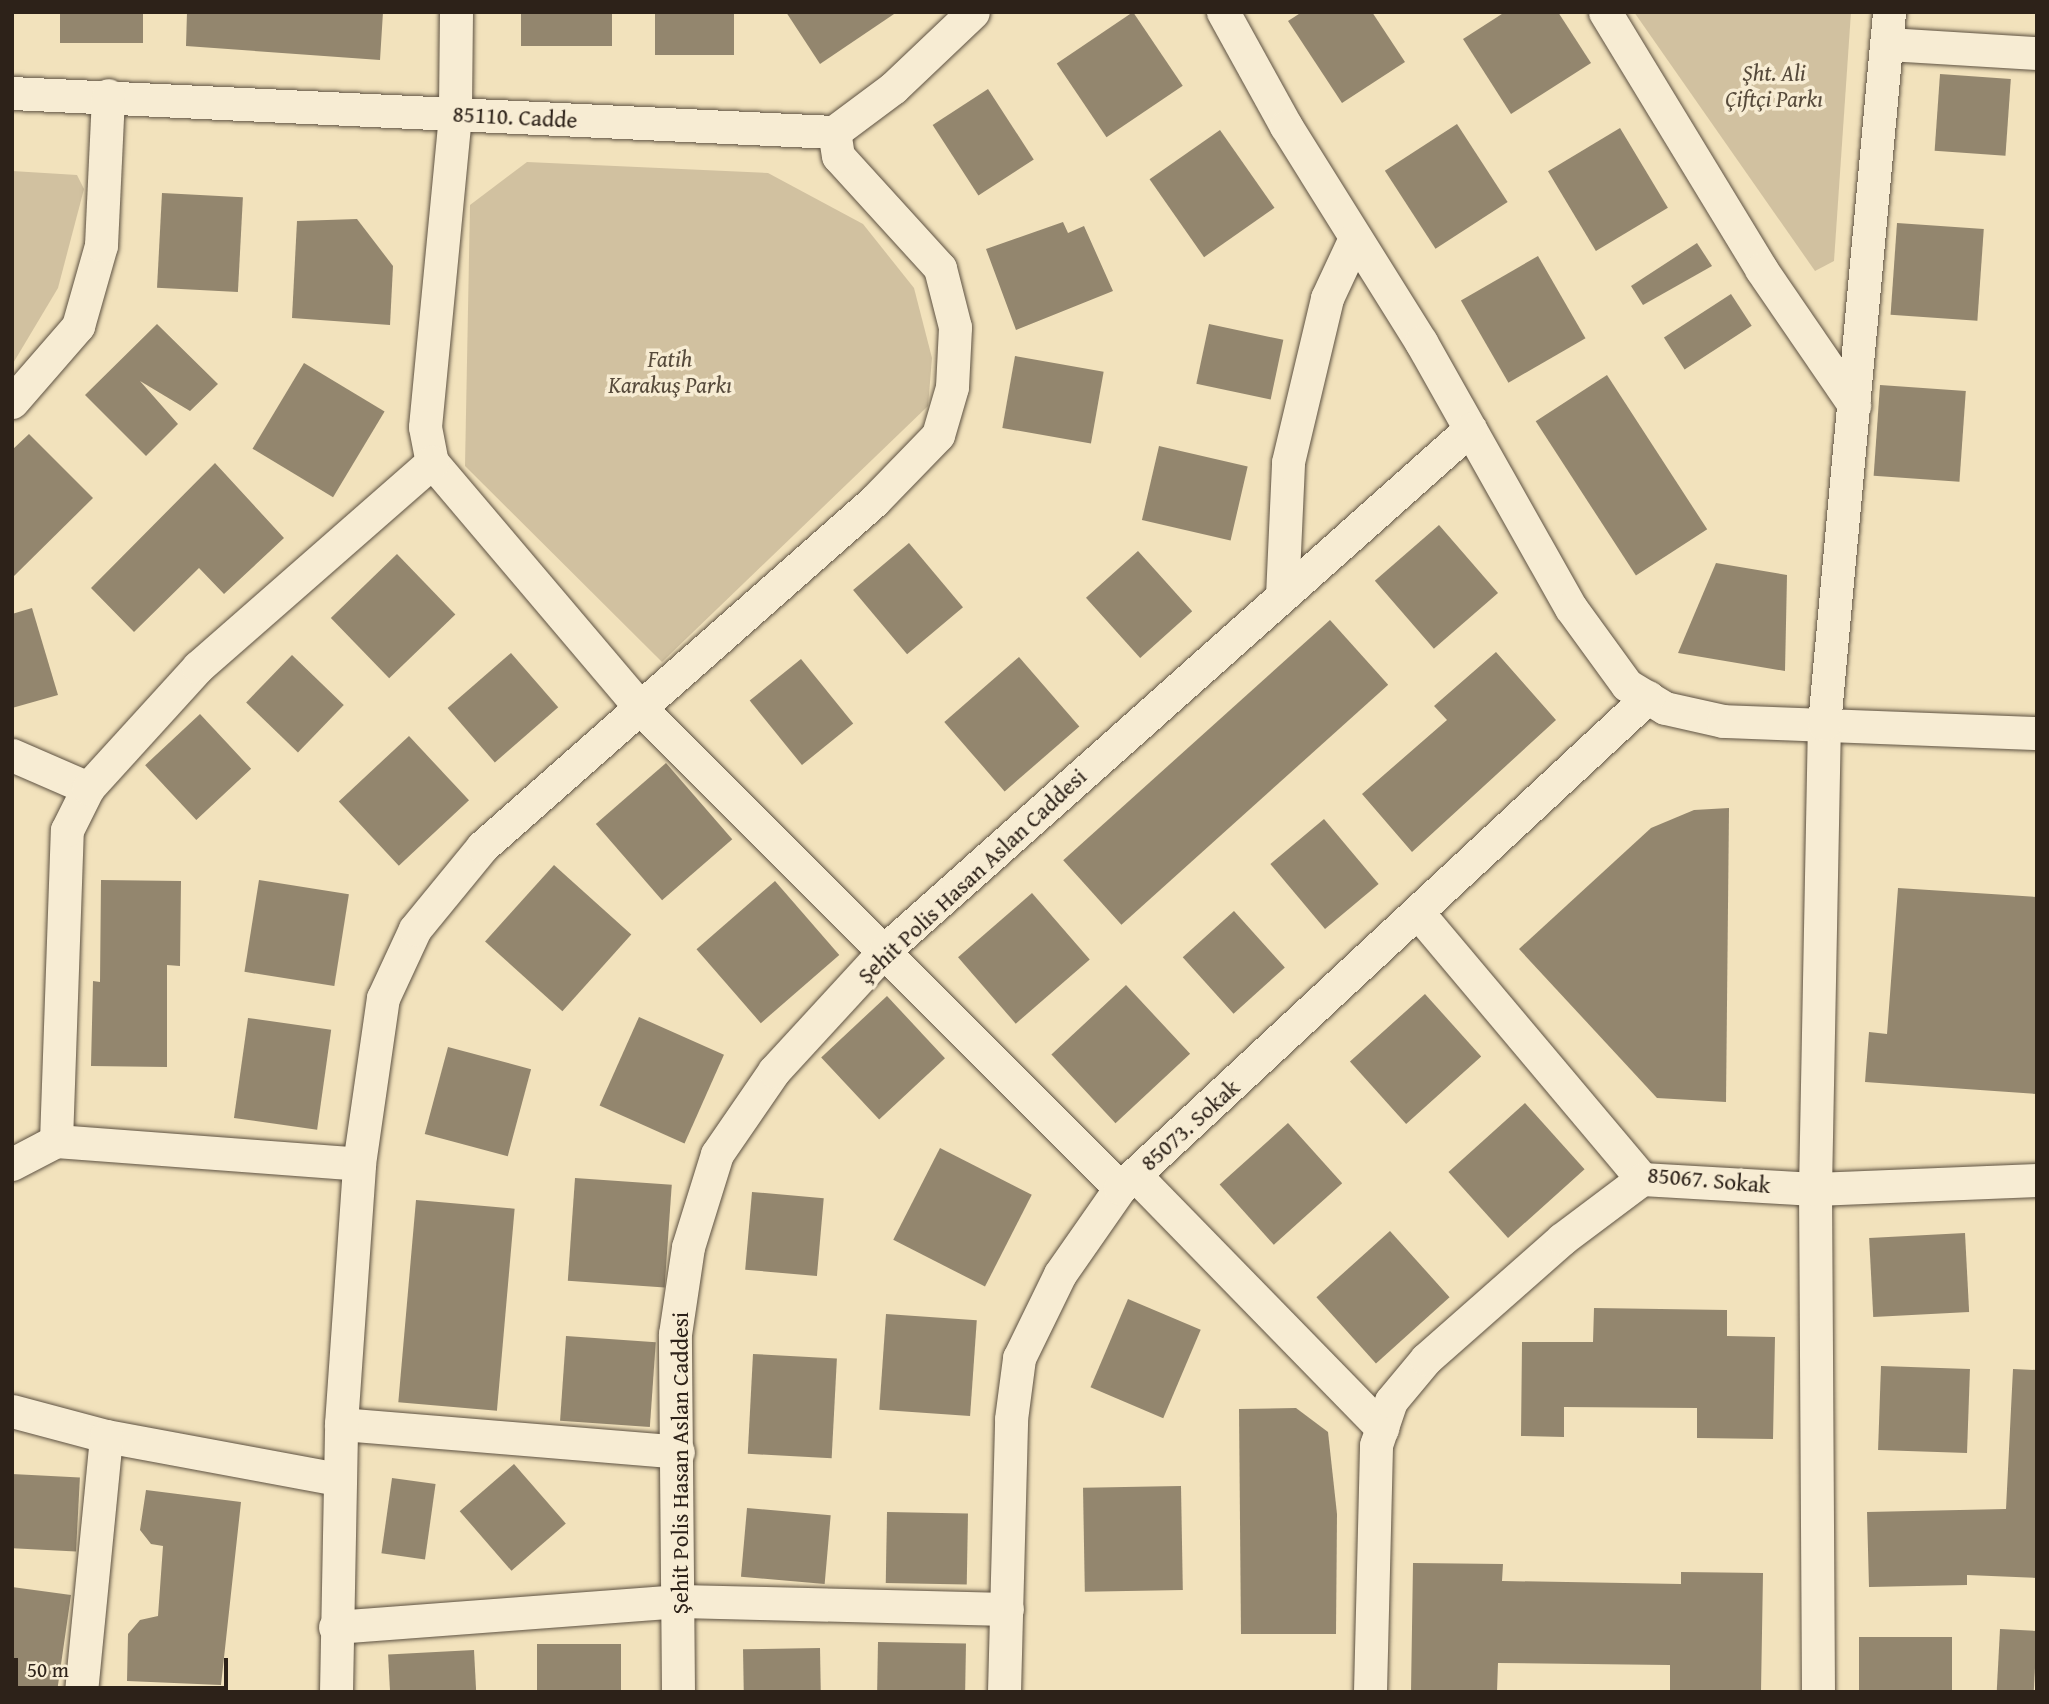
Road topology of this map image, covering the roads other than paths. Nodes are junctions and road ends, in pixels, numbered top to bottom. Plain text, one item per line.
1 (456, 12) edge
2 (972, 12) edge
3 (1223, 12) edge
4 (1605, 12) edge
5 (1889, 28) edge
6 (2037, 53) edge
7 (12, 93) edge
8 (108, 95) junction
9 (456, 115) junction
10 (834, 132) junction
11 (1355, 238) junction
12 (12, 402) edge
13 (1854, 405) junction
14 (1470, 429) junction
15 (432, 462) junction
16 (1282, 596) junction
17 (1648, 697) junction
18 (642, 710) junction
19 (1824, 724) junction
20 (2037, 733) edge
21 (12, 755) edge
22 (88, 788) junction
23 (1419, 914) junction
24 (886, 949) junction
25 (56, 1141) junction
26 (12, 1164) edge
27 (359, 1164) junction
28 (1642, 1179) junction
29 (2037, 1180) edge
30 (1128, 1182) junction
31 (1815, 1189) junction
32 (13, 1410) edge
33 (341, 1424) junction
34 (1382, 1428) junction
35 (106, 1436) junction
36 (678, 1452) junction
37 (339, 1479) junction
38 (680, 1601) junction
39 (1007, 1609) junction
40 (335, 1627) junction
41 (81, 1692) edge
42 (336, 1692) edge
43 (678, 1692) edge
44 (1004, 1692) edge
45 (1370, 1692) edge
46 (1818, 1692) edge

1 - 9 street
2 - 10 street
3 - 11 street
4 - 13 street
5 - 6 street
5 - 13 street
7 - 8 street, 85110. Cadde
8 - 9 street, 85110. Cadde
8 - 12 street
9 - 10 street, 85110. Cadde
9 - 15 street
10 - 18 street
11 - 14 street
11 - 16 street
13 - 19 street
14 - 16 street, Şehit Polis Hasan Aslan Caddesi
14 - 17 street
15 - 18 street
15 - 22 street
16 - 24 street, Şehit Polis Hasan Aslan Caddesi
17 - 19 street
17 - 23 street, 85073. Sokak
18 - 24 street
18 - 27 street
19 - 20 street
19 - 31 street
21 - 22 street
22 - 25 street
23 - 28 street, 85067. Sokak
23 - 30 street, 85073. Sokak
24 - 30 street
24 - 36 street, Şehit Polis Hasan Aslan Caddesi
25 - 26 street
25 - 27 street
27 - 33 street
28 - 31 street, 85067. Sokak
28 - 34 street
29 - 31 street, 85067. Sokak
30 - 34 street
30 - 39 street, 85073. Sokak
31 - 46 street
32 - 35 street
33 - 36 street
33 - 37 street
34 - 45 street
35 - 37 street
35 - 41 street
36 - 38 street, Şehit Polis Hasan Aslan Caddesi
37 - 40 street
38 - 39 street
38 - 40 street
38 - 43 street, Şehit Polis Hasan Aslan Caddesi
39 - 44 street, 85073. Sokak
40 - 42 street

